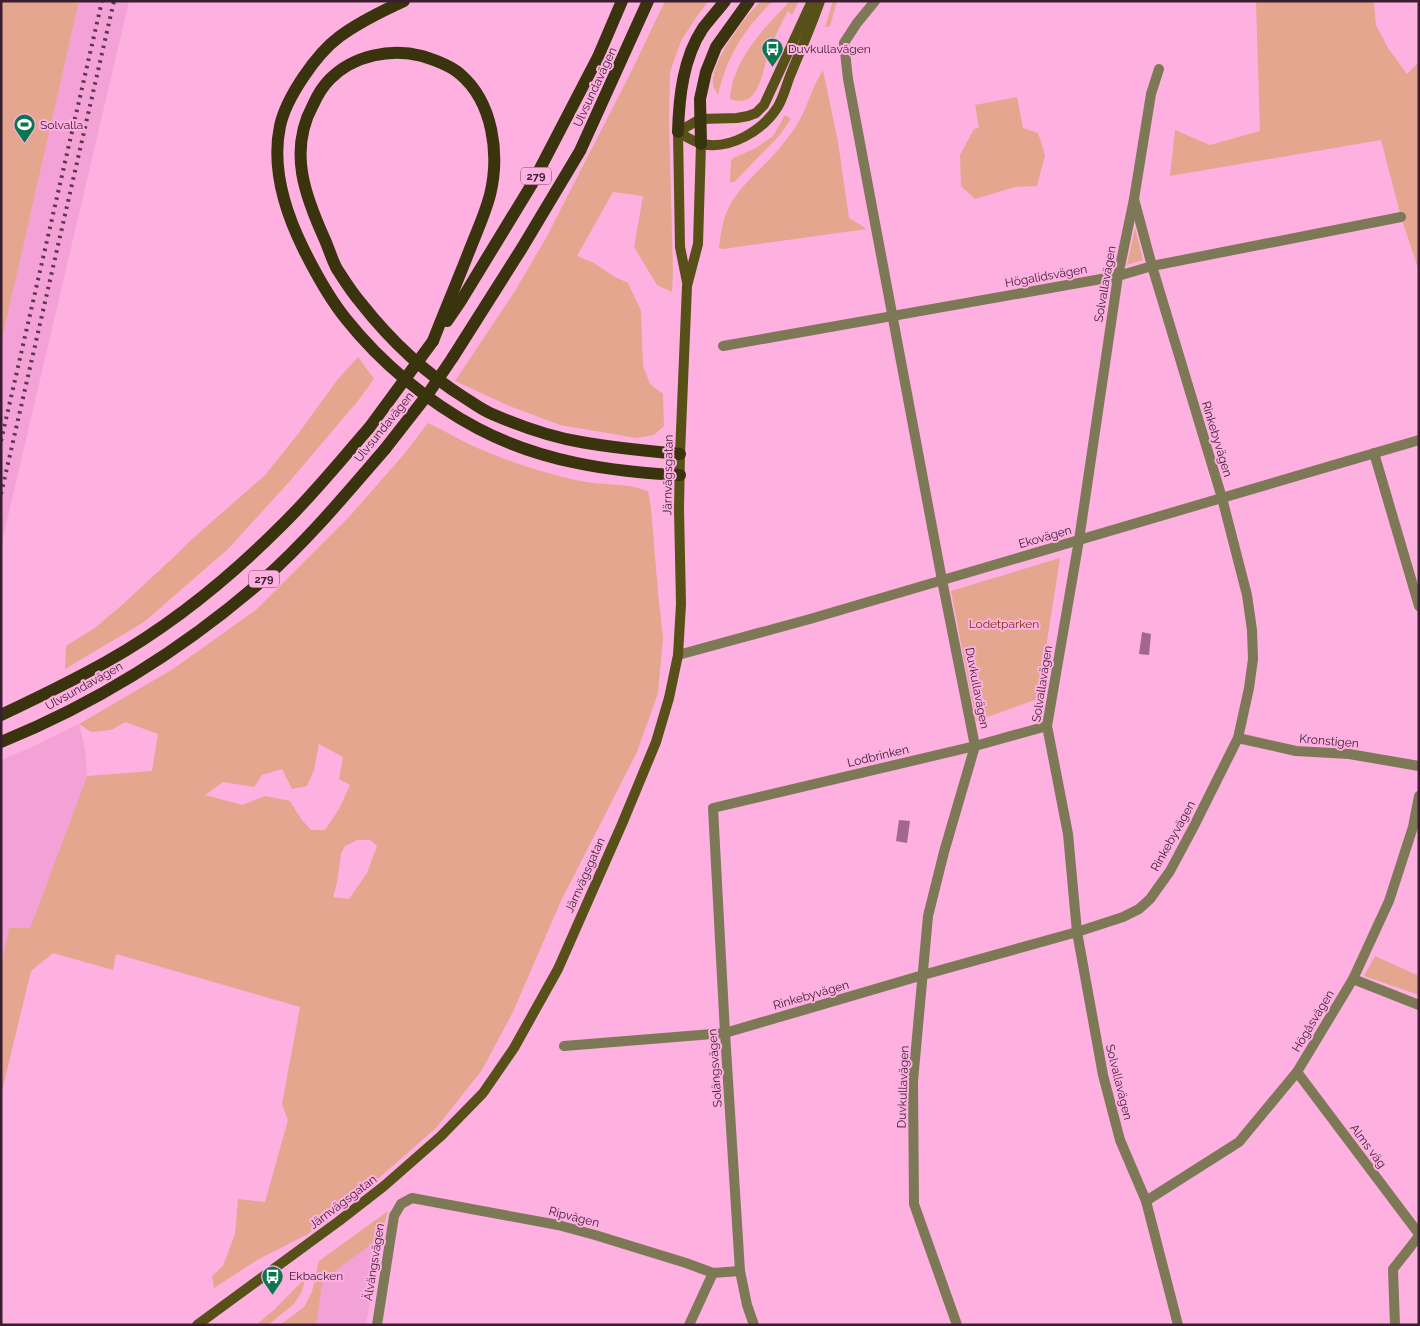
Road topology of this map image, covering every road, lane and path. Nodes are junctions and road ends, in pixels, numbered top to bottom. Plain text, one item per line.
1 (404, 1) edge
2 (622, 1) edge
3 (648, 1) edge
4 (725, 1) edge
5 (748, 1) edge
6 (812, 1) edge
7 (820, 1) edge
8 (875, 1) edge
9 (1159, 69) dead end
10 (700, 119) junction
11 (678, 132) junction
12 (701, 144) junction
13 (1134, 199) junction
14 (1401, 216) dead end
15 (1152, 266) junction
16 (1118, 276) junction
17 (687, 286) junction
18 (892, 315) junction
19 (433, 341) junction
20 (723, 346) dead end
21 (1419, 440) edge
22 (680, 454) junction
23 (1374, 454) junction
24 (680, 476) junction
25 (1222, 498) junction
26 (1079, 540) junction
27 (942, 580) junction
28 (1419, 606) edge
29 (678, 655) junction
30 (1, 715) edge
31 (1047, 726) junction
32 (1238, 738) junction
33 (1, 742) edge
34 (975, 746) junction
35 (1419, 766) edge
36 (1419, 796) edge
37 (713, 808) joint
38 (1077, 932) junction
39 (923, 975) junction
40 (1353, 979) junction
41 (1419, 1005) edge
42 (725, 1033) junction
43 (564, 1046) dead end
44 (1297, 1072) junction
45 (1146, 1200) junction
46 (401, 1204) joint
47 (1419, 1235) edge
48 (740, 1271) junction
49 (713, 1273) junction
50 (198, 1325) edge
51 (377, 1325) edge
52 (689, 1325) edge
53 (754, 1325) edge
54 (957, 1325) edge
55 (1178, 1325) edge
56 (1395, 1325) edge

1 - 24 main road
2 - 19 main road, Ulvsundavägen / 279
3 - 33 main road, Ulvsundavägen / 279, bridge
4 - 11 main road
5 - 10 main road
6 - 10 street
7 - 12 street
8 - 18 street, Duvkullavägen
9 - 13 street, Solvallavägen
10 - 11 street
10 - 12 main road
11 - 12 street
11 - 17 street, Järnvägsgatan
12 - 17 street, Järnvägsgatan
13 - 15 street, Rinkebyvägen
13 - 16 street, Solvallavägen
14 - 15 street, Högalidsvägen
15 - 16 street, Högalidsvägen
15 - 25 street, Rinkebyvägen
16 - 18 street, Högalidsvägen
16 - 26 street, Solvallavägen
17 - 22 street, Järnvägsgatan
18 - 20 street, Högalidsvägen
18 - 27 street, Duvkullavägen
19 - 22 main road
19 - 30 main road, Ulvsundavägen / 279, bridge
21 - 23 street, Ekovägen
22 - 24 street, Järnvägsgatan
23 - 25 street, Ekovägen
23 - 28 street
24 - 29 street, Järnvägsgatan
25 - 26 street, Ekovägen
25 - 32 street, Rinkebyvägen
26 - 27 street, Ekovägen
26 - 31 street, Solvallavägen
27 - 29 street, Ekovägen
27 - 34 street, Duvkullavägen
29 - 50 street, Järnvägsgatan
31 - 34 street, Lodbrinken
31 - 38 street, Solvallavägen
32 - 35 street, Kronstigen
32 - 38 street, Rinkebyvägen
34 - 37 street, Lodbrinken
34 - 39 street, Duvkullavägen
36 - 40 street, Högåsvägen
37 - 42 street, Solängsvägen
38 - 39 street, Rinkebyvägen
38 - 45 street, Solvallavägen
39 - 42 street, Rinkebyvägen
39 - 54 street, Duvkullavägen
40 - 41 street
40 - 44 street, Högåsvägen
42 - 43 street, Rinkebyvägen
42 - 48 street, Solängsvägen
44 - 45 street, Högåsvägen
44 - 47 street, Alms väg
45 - 55 street, Solvallavägen
46 - 49 street, Ripvägen
46 - 51 street, Älvängsvägen
47 - 56 street, Alms väg
48 - 49 street, Ripvägen
48 - 53 street, Solängsvägen
49 - 52 street

